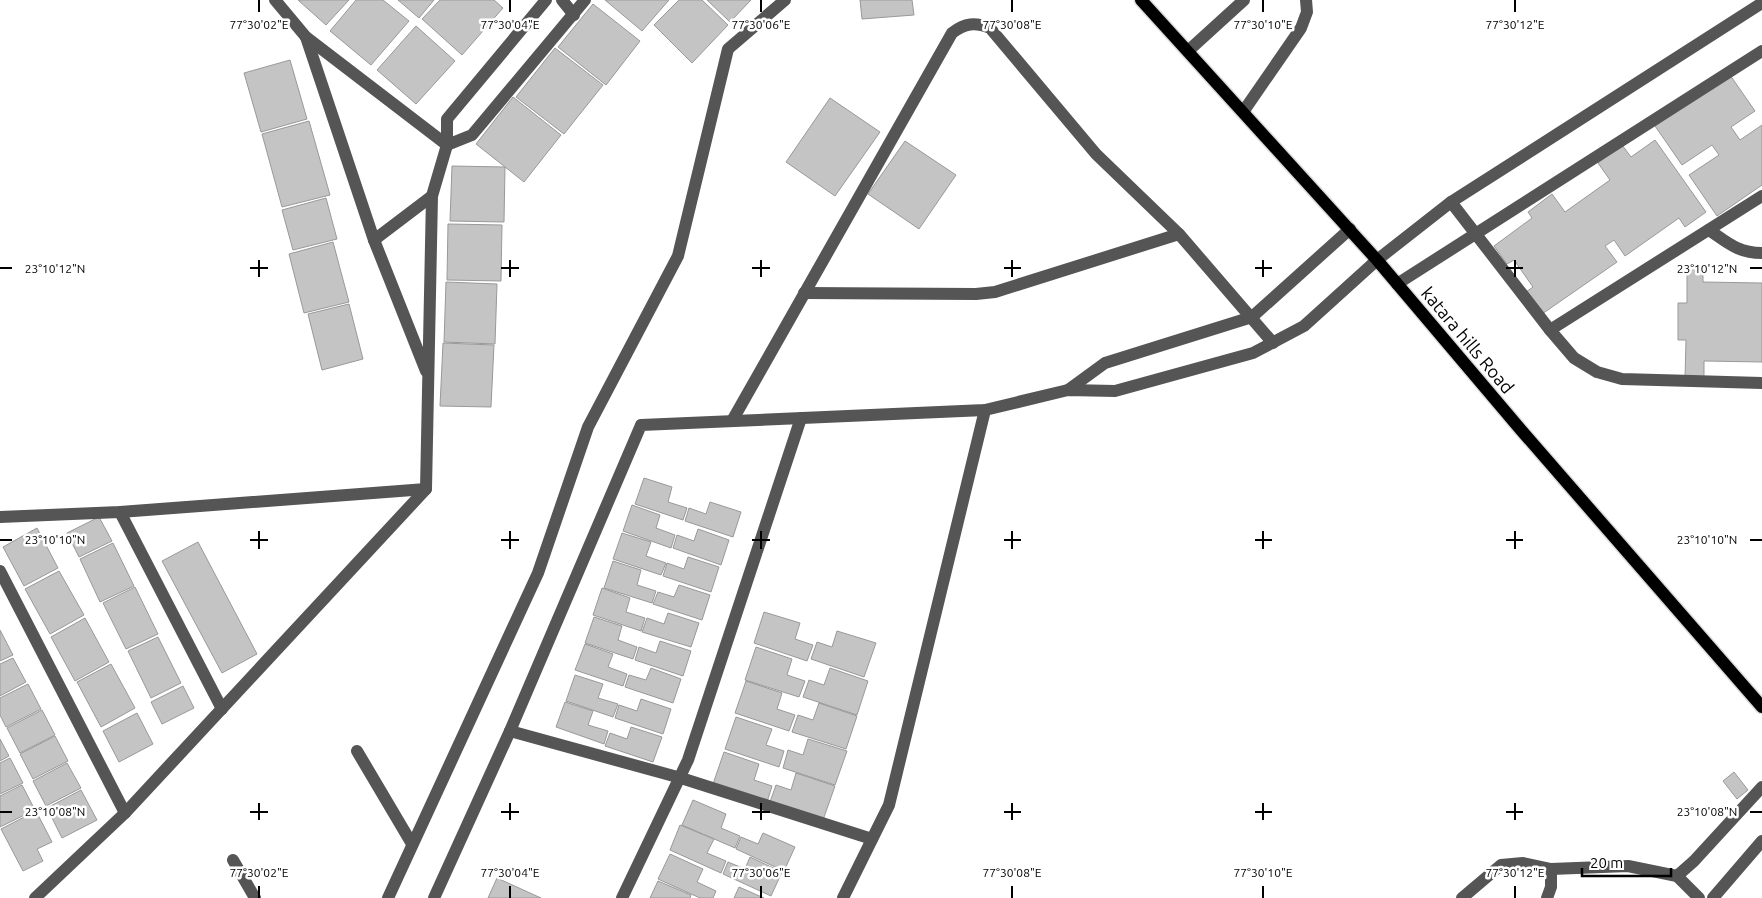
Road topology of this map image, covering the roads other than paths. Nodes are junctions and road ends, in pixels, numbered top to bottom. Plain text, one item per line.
1 (275, 0) edge
2 (546, 0) edge
3 (562, 0) edge
4 (585, 0) edge
5 (785, 0) edge
6 (1141, 0) edge
7 (1244, 0) edge
8 (1306, 0) edge
9 (1762, 3) edge
10 (574, 15) junction
11 (306, 37) junction
12 (1188, 51) junction
13 (1762, 51) edge
14 (1243, 112) junction
15 (447, 145) junction
16 (432, 196) junction
17 (1762, 196) edge
18 (1451, 202) junction
19 (1350, 229) junction
20 (1709, 230) junction
21 (1178, 234) junction
22 (1476, 235) junction
23 (374, 240) junction
24 (1762, 253) edge
25 (1377, 260) junction
26 (1397, 284) junction
27 (804, 293) junction
28 (1252, 317) junction
29 (1550, 330) junction
30 (1273, 343) junction
31 (429, 377) junction
32 (1762, 383) edge
33 (1068, 390) junction
34 (986, 410) junction
35 (801, 418) junction
36 (732, 421) junction
37 (426, 489) junction
38 (120, 512) junction
39 (0, 517) edge
40 (0, 570) edge
41 (1762, 708) edge
42 (222, 709) junction
43 (510, 731) junction
44 (357, 751) dead end
45 (681, 778) junction
46 (1762, 787) edge
47 (125, 814) junction
48 (872, 839) junction
49 (1762, 841) edge
50 (412, 844) junction
51 (233, 860) dead end
52 (1550, 869) junction
53 (1677, 876) junction
54 (34, 898) edge
55 (255, 898) edge
56 (388, 898) edge
57 (434, 898) edge
58 (622, 898) edge
59 (844, 898) edge
60 (1462, 898) edge
61 (1547, 898) edge
62 (1700, 898) edge
63 (1712, 898) edge

1 - 11 street
2 - 15 street
3 - 10 street
4 - 10 street
5 - 50 street
6 - 12 main road, katara hills Road
7 - 12 street
8 - 14 street
9 - 18 street
10 - 15 street
11 - 15 street
11 - 23 street
12 - 14 main road, katara hills Road
13 - 22 street
14 - 19 main road, katara hills Road
15 - 16 street
16 - 23 street
16 - 31 street
17 - 20 street
18 - 22 street
18 - 25 street
19 - 25 main road, katara hills Road
19 - 28 street
20 - 24 street
20 - 29 street
21 - 27 street
21 - 27 street
21 - 28 street
22 - 26 street
22 - 29 street
23 - 31 street
25 - 26 main road, katara hills Road
25 - 30 street
26 - 41 main road, katara hills Road
27 - 36 street
28 - 30 street
28 - 33 street
29 - 32 street
30 - 33 street
31 - 37 street
33 - 34 street
34 - 35 street
34 - 48 street
35 - 36 street
35 - 45 street
36 - 43 street
37 - 38 street
37 - 42 street
38 - 39 street
38 - 42 street
40 - 47 street
42 - 47 street
43 - 45 street
43 - 57 street
44 - 50 street
45 - 48 street
45 - 58 street
46 - 53 street
47 - 54 street
48 - 59 street
49 - 63 street
50 - 56 street
51 - 55 street
52 - 53 street
52 - 60 street
52 - 61 street
53 - 62 street

